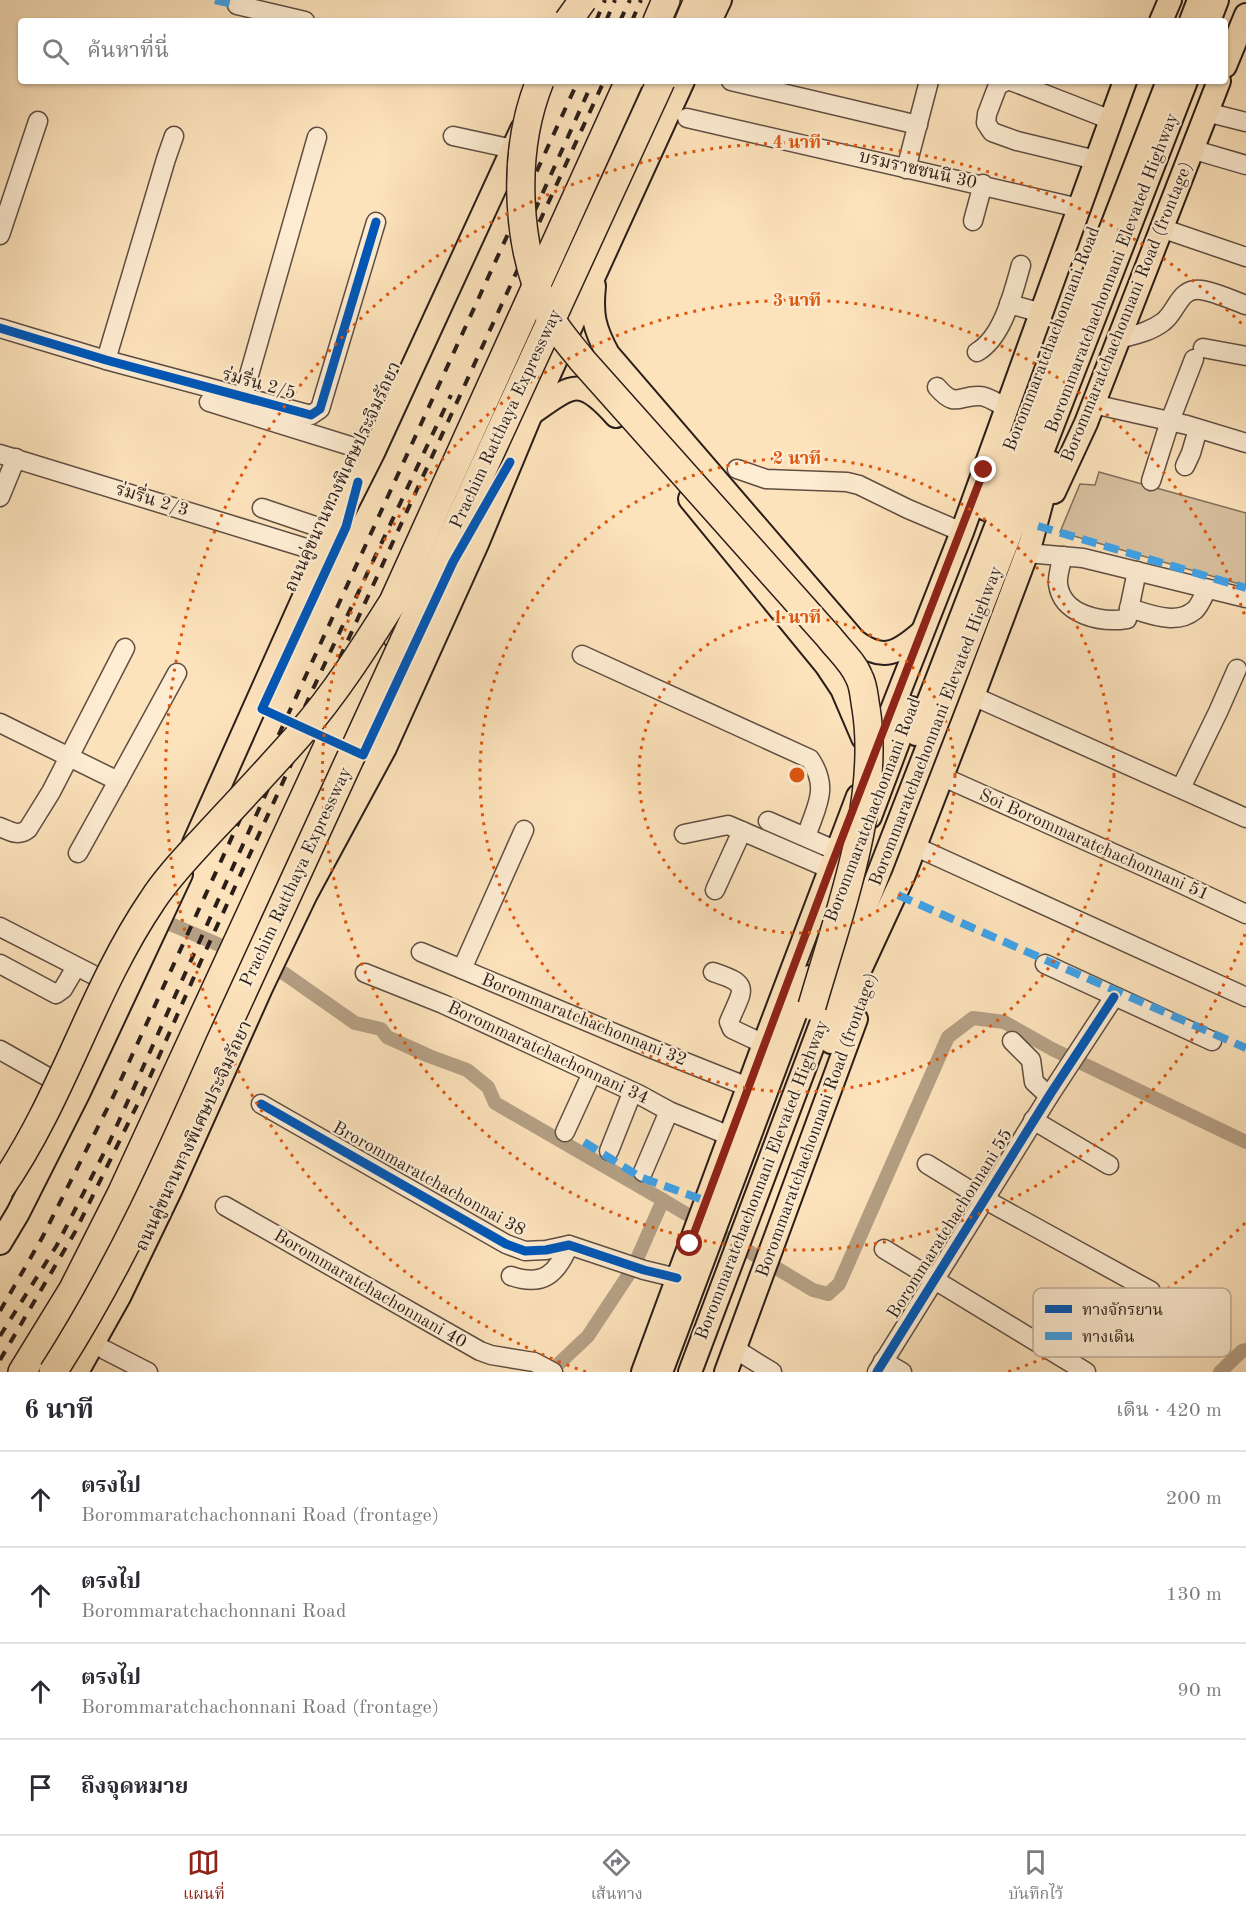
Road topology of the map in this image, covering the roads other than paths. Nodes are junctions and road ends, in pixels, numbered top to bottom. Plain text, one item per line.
1 (582, 0) edge
2 (666, 0) edge
3 (699, 0) edge
4 (720, 0) edge
5 (1156, 0) edge
6 (1170, 0) edge
7 (1184, 0) edge
8 (1199, 0) edge
9 (1217, 0) edge
10 (1224, 0) edge
11 (1242, 0) edge
12 (237, 5) dead end
13 (1246, 15) edge
14 (292, 18) edge
15 (572, 18) edge
16 (658, 18) edge
17 (690, 18) edge
18 (711, 18) edge
19 (1149, 18) edge
20 (1162, 18) edge
21 (1177, 18) edge
22 (1192, 18) edge
23 (1210, 18) edge
24 (1217, 18) edge
25 (1228, 41) edge
26 (1228, 59) edge
27 (540, 84) edge
28 (540, 84) edge
29 (629, 84) edge
30 (660, 84) edge
31 (682, 84) edge
32 (744, 84) edge
33 (928, 84) edge
34 (1001, 84) edge
35 (1017, 84) edge
36 (1124, 84) edge
37 (1137, 84) edge
38 (1152, 84) edge
39 (1167, 84) edge
40 (1185, 84) edge
41 (1193, 84) edge
42 (1216, 84) edge
43 (687, 118) dead end
44 (1203, 119) junction
45 (1110, 120) junction
46 (38, 121) dead end
47 (1246, 122) edge
48 (918, 125) junction
49 (174, 136) dead end
50 (453, 136) dead end
51 (317, 137) dead end
52 (513, 149) junction
53 (1191, 150) junction
54 (1096, 160) junction
55 (1246, 165) edge
56 (906, 169) junction
57 (983, 184) junction
58 (1082, 200) junction
59 (973, 221) dead end
60 (376, 222) dead end
61 (1161, 228) junction
62 (0, 235) edge
63 (1246, 257) edge
64 (1021, 265) dead end
65 (595, 274) junction
66 (1009, 304) junction
67 (1246, 305) edge
68 (1042, 313) junction
69 (0, 328) edge
70 (1119, 339) junction
71 (602, 343) junction
72 (977, 352) dead end
73 (1246, 356) edge
74 (106, 360) junction
75 (937, 387) dead end
76 (581, 388) junction
77 (243, 396) junction
78 (209, 402) dead end
79 (1093, 404) junction
80 (1007, 408) junction
81 (531, 414) junction
82 (1170, 421) junction
83 (1198, 429) junction
84 (1246, 443) edge
85 (373, 453) junction
86 (8, 456) edge
87 (1185, 466) dead end
88 (737, 469) dead end
89 (1151, 481) dead end
90 (0, 497) edge
91 (262, 508) dead end
92 (333, 532) junction
93 (962, 532) junction
94 (303, 548) dead end
95 (1029, 548) junction
96 (1063, 556) junction
97 (1137, 571) junction
98 (1207, 589) junction
99 (1246, 598) edge
100 (393, 602) junction
101 (1129, 608) junction
102 (924, 626) junction
103 (125, 648) dead end
104 (867, 650) junction
105 (582, 655) dead end
106 (930, 659) junction
107 (1237, 669) dead end
108 (177, 673) dead end
109 (842, 689) junction
110 (973, 696) junction
111 (0, 723) edge
112 (69, 757) junction
113 (870, 766) junction
114 (941, 776) junction
115 (118, 781) junction
116 (1181, 788) junction
117 (1246, 818) edge
118 (768, 821) dead end
119 (0, 827) edge
120 (524, 830) dead end
121 (742, 831) junction
122 (684, 834) dead end
123 (806, 837) junction
124 (915, 846) junction
125 (78, 853) dead end
126 (834, 860) junction
127 (716, 890) dead end
128 (1246, 914) edge
129 (0, 927) edge
130 (421, 952) dead end
131 (0, 964) edge
132 (1045, 964) dead end
133 (76, 967) junction
134 (462, 969) junction
135 (712, 972) dead end
136 (365, 973) dead end
137 (126, 992) junction
138 (1246, 997) edge
139 (1111, 1000) junction
140 (812, 1006) junction
141 (1012, 1041) dead end
142 (1212, 1041) dead end
143 (764, 1044) junction
144 (0, 1052) edge
145 (592, 1073) junction
146 (748, 1087) junction
147 (632, 1093) junction
148 (78, 1094) junction
149 (1050, 1094) junction
150 (261, 1104) dead end
151 (669, 1111) junction
152 (1034, 1120) junction
153 (565, 1132) dead end
154 (730, 1136) junction
155 (51, 1149) junction
156 (609, 1151) dead end
157 (927, 1164) dead end
158 (1109, 1165) dead end
159 (644, 1172) dead end
160 (0, 1191) edge
161 (984, 1199) junction
162 (714, 1205) junction
163 (225, 1206) dead end
164 (705, 1230) junction
165 (0, 1243) edge
166 (569, 1245) junction
167 (884, 1249) dead end
168 (756, 1264) junction
169 (511, 1276) dead end
170 (677, 1278) junction
171 (933, 1280) junction
172 (1147, 1288) edge
173 (1033, 1340) edge
174 (735, 1349) junction
175 (105, 1350) dead end
176 (1061, 1357) edge
177 (880, 1367) edge
178 (546, 1368) edge
179 (22, 1372) edge
180 (53, 1372) edge
181 (77, 1372) edge
182 (148, 1372) edge
183 (629, 1372) edge
184 (644, 1372) edge
185 (661, 1372) edge
186 (675, 1372) edge
187 (690, 1372) edge
188 (706, 1372) edge
189 (728, 1372) edge
190 (772, 1372) edge
191 (902, 1372) edge
192 (1086, 1372) edge

1 - 15 highway, bridge
2 - 16 highway
3 - 17 highway
4 - 18 main road
5 - 19 main road
6 - 20 main road
7 - 21 main road
8 - 22 main road
9 - 23 main road
10 - 24 main road
11 - 25 main road
12 - 14 street
13 - 26 main road
27 - 52 main road, ถนนคู่ขนานทางพิเศษประจิมรัถยา
28 - 140 highway, bridge
29 - 100 highway, Prachim Ratthaya Expressway, bridge
30 - 180 highway, Prachim Ratthaya Expressway, bridge
31 - 65 main road, ถนนคู่ขนานทางพิเศษประจิมรัถยา
32 - 48 street
33 - 48 street
34 - 54 street
35 - 45 street
36 - 45 main road
37 - 58 main road
38 - 106 main road, Borommaratchachonnani Road
39 - 140 main road, Borommaratchachonnani Elevated Highway, bridge
40 - 187 main road, Borommaratchachonnani Elevated Highway
41 - 95 main road
42 - 44 main road, Borommaratchachonnani Road (frontage)
43 - 56 street, บรมราชชนนี 30
44 - 47 street
44 - 53 main road, Borommaratchachonnani Road (frontage)
45 - 54 main road
46 - 62 street
48 - 56 street
49 - 74 street
50 - 52 street
51 - 77 street
52 - 85 main road, ถนนคู่ขนานทางพิเศษประจิมรัถยา
53 - 55 street
53 - 61 main road, Borommaratchachonnani Road (frontage)
54 - 58 main road
56 - 57 street, บรมราชชนนี 30
57 - 58 street, บรมราชชนนี 30
57 - 59 street
58 - 68 main road
60 - 77 street, ร่มรื่น 2/5
61 - 63 street
61 - 70 main road, Borommaratchachonnani Road (frontage)
64 - 66 street
65 - 71 main road
65 - 81 main road, ถนนคู่ขนานทางพิเศษประจิมรัถยา
66 - 68 street
66 - 72 street
67 - 70 street
68 - 80 main road
69 - 74 street, ร่มรื่น 2/5
70 - 79 main road, Borommaratchachonnani Road (frontage)
71 - 76 main road
71 - 104 main road
73 - 82 street
74 - 77 street, ร่มรื่น 2/5
75 - 80 street
76 - 81 main road
76 - 109 main road
78 - 85 street
79 - 82 street
79 - 95 main road, Borommaratchachonnani Road (frontage)
80 - 93 main road
81 - 181 main road, ถนนคู่ขนานทางพิเศษประจิมรัถยา
82 - 83 street
82 - 89 street
83 - 84 street
83 - 87 street
85 - 92 main road, ถนนคู่ขนานทางพิเศษประจิมรัถยา
86 - 90 street
86 - 94 street, ร่มรื่น 2/3
88 - 93 street
91 - 92 street
92 - 137 main road, ถนนคู่ขนานทางพิเศษประจิมรัถยา
93 - 102 main road
95 - 96 street
95 - 110 main road
96 - 97 street
96 - 101 street
97 - 98 street
97 - 101 street
98 - 99 street
98 - 101 street
100 - 160 highway, bridge
100 - 179 highway, Prachim Ratthaya Expressway, bridge
102 - 104 main road
102 - 106 main road
102 - 113 main road, Borommaratchachonnani Road
103 - 112 street
104 - 109 main road
105 - 123 street
106 - 162 main road, Borommaratchachonnani Road
107 - 116 street
108 - 115 street
109 - 113 main road
110 - 114 main road
110 - 116 street
111 - 112 street
112 - 115 street
112 - 119 street
113 - 126 main road, Borommaratchachonnani Road
114 - 124 main road
114 - 128 street, Soi Borommaratchachonnani 51
115 - 125 street
116 - 117 street
118 - 123 street
120 - 134 street
121 - 122 street
121 - 126 street
121 - 127 street
123 - 126 street
124 - 138 street
124 - 168 main road
126 - 143 main road
129 - 133 street
130 - 134 street, Borommaratchachonnani 32
131 - 133 street
132 - 139 street
133 - 137 street
134 - 146 street, Borommaratchachonnani 32
135 - 143 street
136 - 145 street, Borommaratchachonnani 34
137 - 148 main road, ถนนคู่ขนานทางพิเศษประจิมรัถยา
139 - 142 street
139 - 149 street, Borommaratchachonnani 55
140 - 186 main road, Borommaratchachonnani Elevated Highway
141 - 149 street
143 - 146 main road
144 - 148 street
145 - 147 street, Borommaratchachonnani 34
145 - 153 street
146 - 154 main road
147 - 151 street, Borommaratchachonnani 34
147 - 156 street
148 - 155 main road, ถนนคู่ขนานทางพิเศษประจิมรัถยา
149 - 152 street, Borommaratchachonnani 55
150 - 166 street, Brorommaratchachonnai 38
151 - 154 street, Borommaratchachonnani 34
151 - 159 street
152 - 158 street
152 - 161 street, Borommaratchachonnani 55
154 - 162 main road
155 - 160 main road
155 - 165 main road, ถนนคู่ขนานทางพิเศษประจิมรัถยา
157 - 161 street
161 - 171 street, Borommaratchachonnani 55
161 - 172 street
162 - 164 main road
163 - 178 street, Borommaratchachonnani 40
164 - 170 main road
164 - 185 main road
166 - 169 street
166 - 170 street, Brorommaratchachonnai 38
167 - 171 street
168 - 174 main road, Borommaratchachonnani Road (frontage)
168 - 188 main road
170 - 183 main road
170 - 184 main road
171 - 173 street
171 - 177 street, Borommaratchachonnani 55
174 - 189 main road, Borommaratchachonnani Road (frontage)
174 - 190 street
175 - 182 street
176 - 192 street
177 - 191 street

